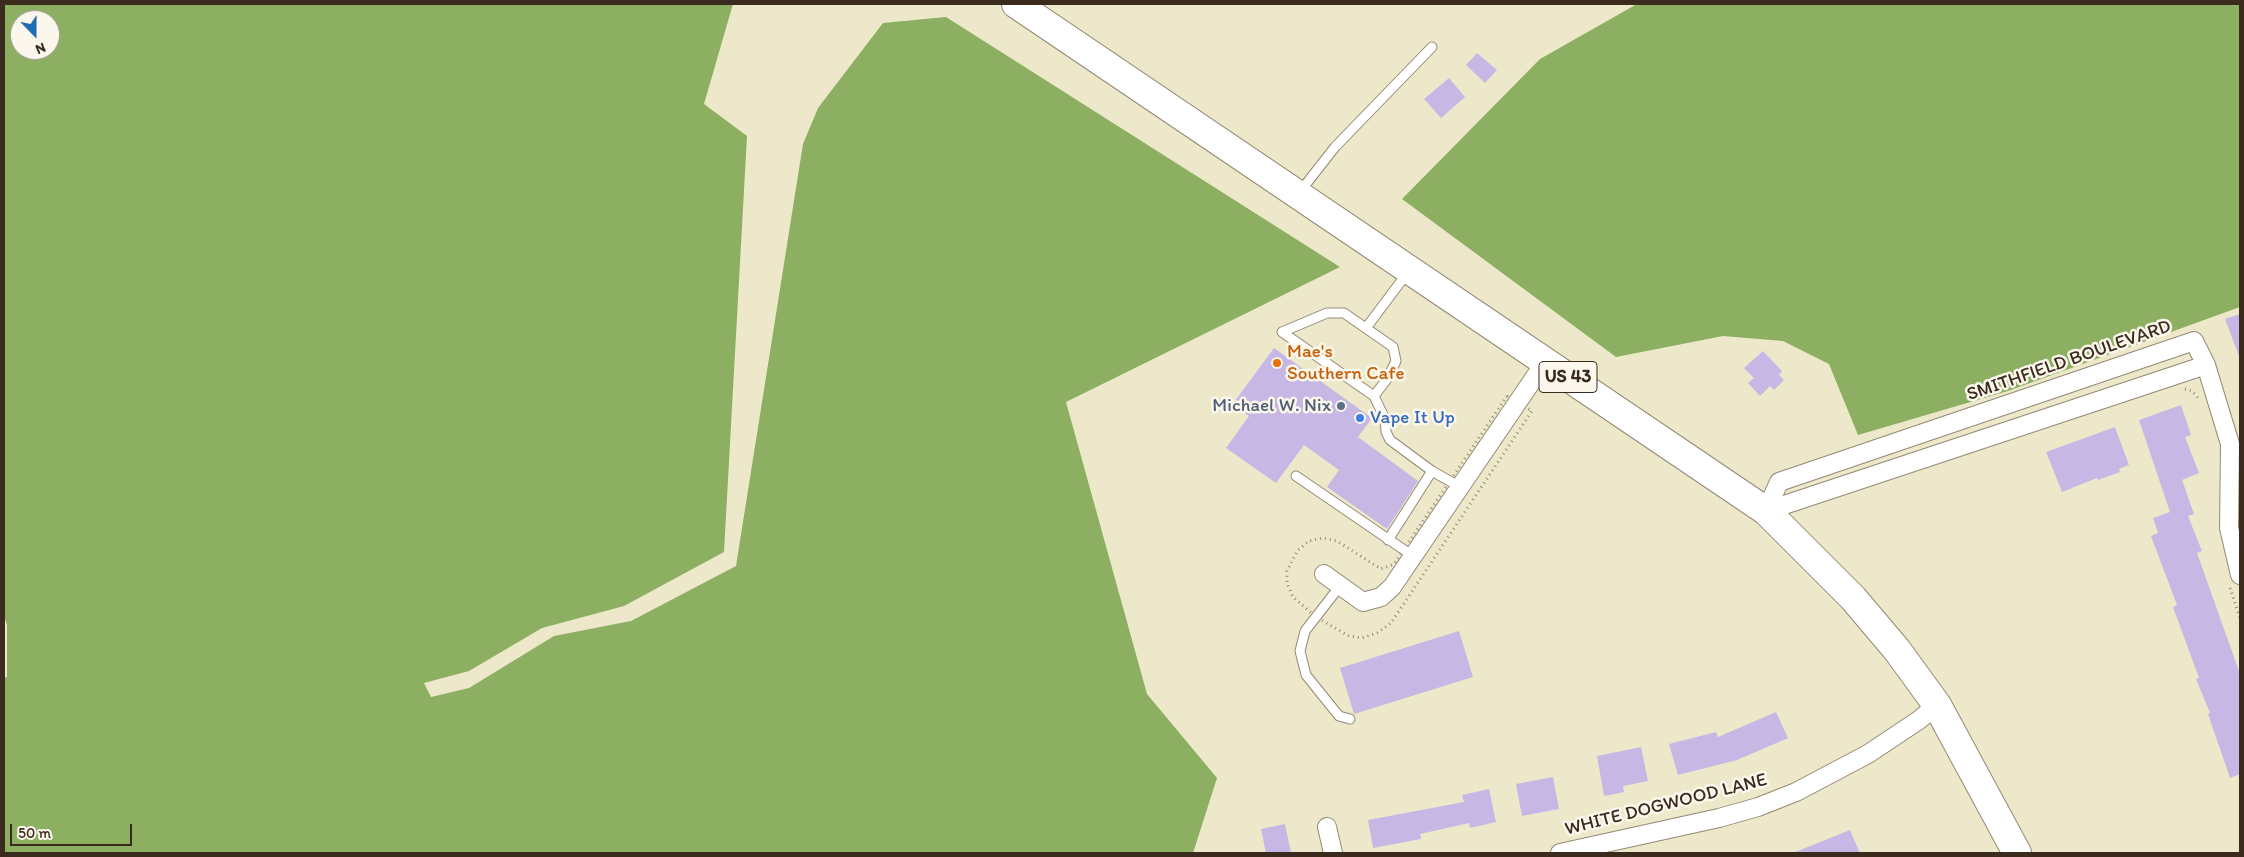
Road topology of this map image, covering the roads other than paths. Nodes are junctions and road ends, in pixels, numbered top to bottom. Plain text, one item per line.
1 (1016, 4) edge
2 (1432, 47) dead end
3 (1298, 195) junction
4 (1410, 270) junction
5 (1366, 328) junction
6 (1545, 362) junction
7 (2206, 365) junction
8 (1374, 396) junction
9 (1432, 471) junction
10 (1296, 476) dead end
11 (1460, 486) junction
12 (1766, 512) junction
13 (1388, 540) junction
14 (1412, 556) junction
15 (1324, 574) dead end
16 (2234, 578) edge
17 (1340, 586) junction
18 (1936, 705) junction
19 (1350, 719) dead end
20 (1326, 827) dead end
21 (1333, 853) edge
22 (1560, 853) edge
23 (2017, 853) edge

1 - 3 highway, US 43
2 - 3 lane
3 - 4 highway, US 43
4 - 5 lane
4 - 6 highway, US 43
5 - 8 lane
5 - 8 lane
6 - 11 street
6 - 12 highway, US 43
7 - 12 street
7 - 12 street, SMITHFIELD BOULEVARD
7 - 16 street
8 - 9 lane
9 - 11 lane
9 - 13 lane
10 - 13 lane
11 - 14 street
12 - 18 highway, US 43
13 - 14 lane
14 - 17 street
15 - 17 street
17 - 19 lane
18 - 22 street, WHITE DOGWOOD LANE
18 - 23 highway, US 43
20 - 21 street

